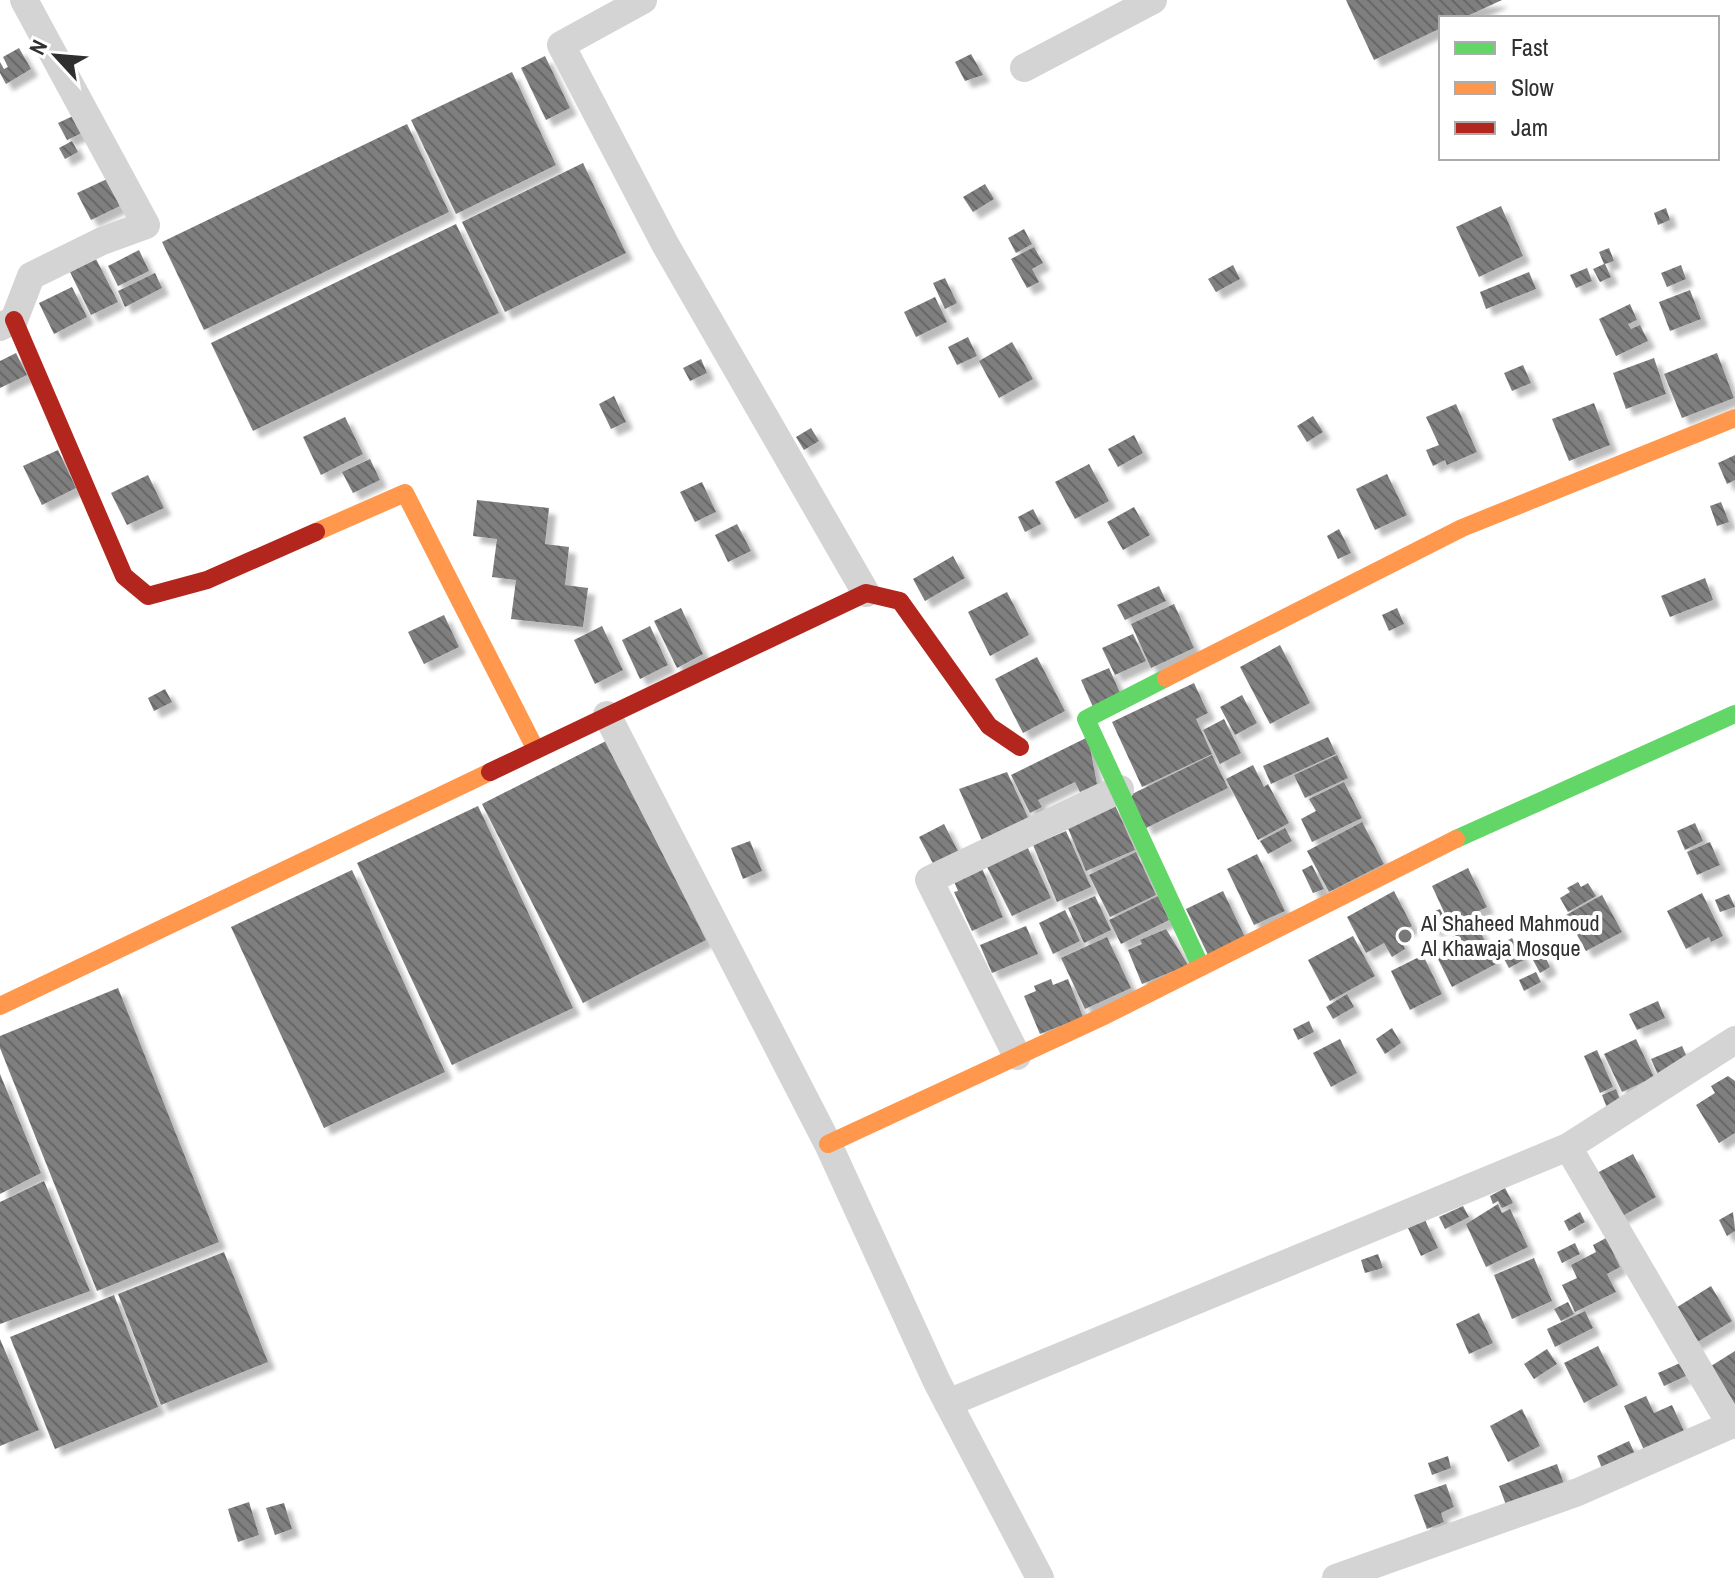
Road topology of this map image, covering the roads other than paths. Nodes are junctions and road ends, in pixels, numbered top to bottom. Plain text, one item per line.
1 (24, 0) edge
2 (643, 0) edge
3 (1153, 0) edge
4 (1024, 68) dead end
5 (7, 323) edge
6 (1735, 418) edge
7 (866, 593) junction
8 (1735, 714) edge
9 (607, 715) junction
10 (1020, 747) dead end
11 (536, 750) junction
12 (1120, 789) junction
13 (1201, 967) junction
14 (0, 1006) edge
15 (1735, 1040) edge
16 (1017, 1056) junction
17 (828, 1144) junction
18 (1568, 1147) junction
19 (948, 1403) junction
20 (1733, 1424) edge
21 (1040, 1578) edge
22 (1336, 1578) edge

1 - 5 street
2 - 7 street
3 - 4 street
5 - 11 street
6 - 12 street
7 - 9 street
7 - 10 street
8 - 13 street
9 - 11 street
9 - 17 street
11 - 14 street
12 - 13 street
12 - 16 street
13 - 16 street
15 - 18 street
16 - 17 street
17 - 19 street
18 - 19 street
18 - 20 street
19 - 21 street
20 - 22 street

